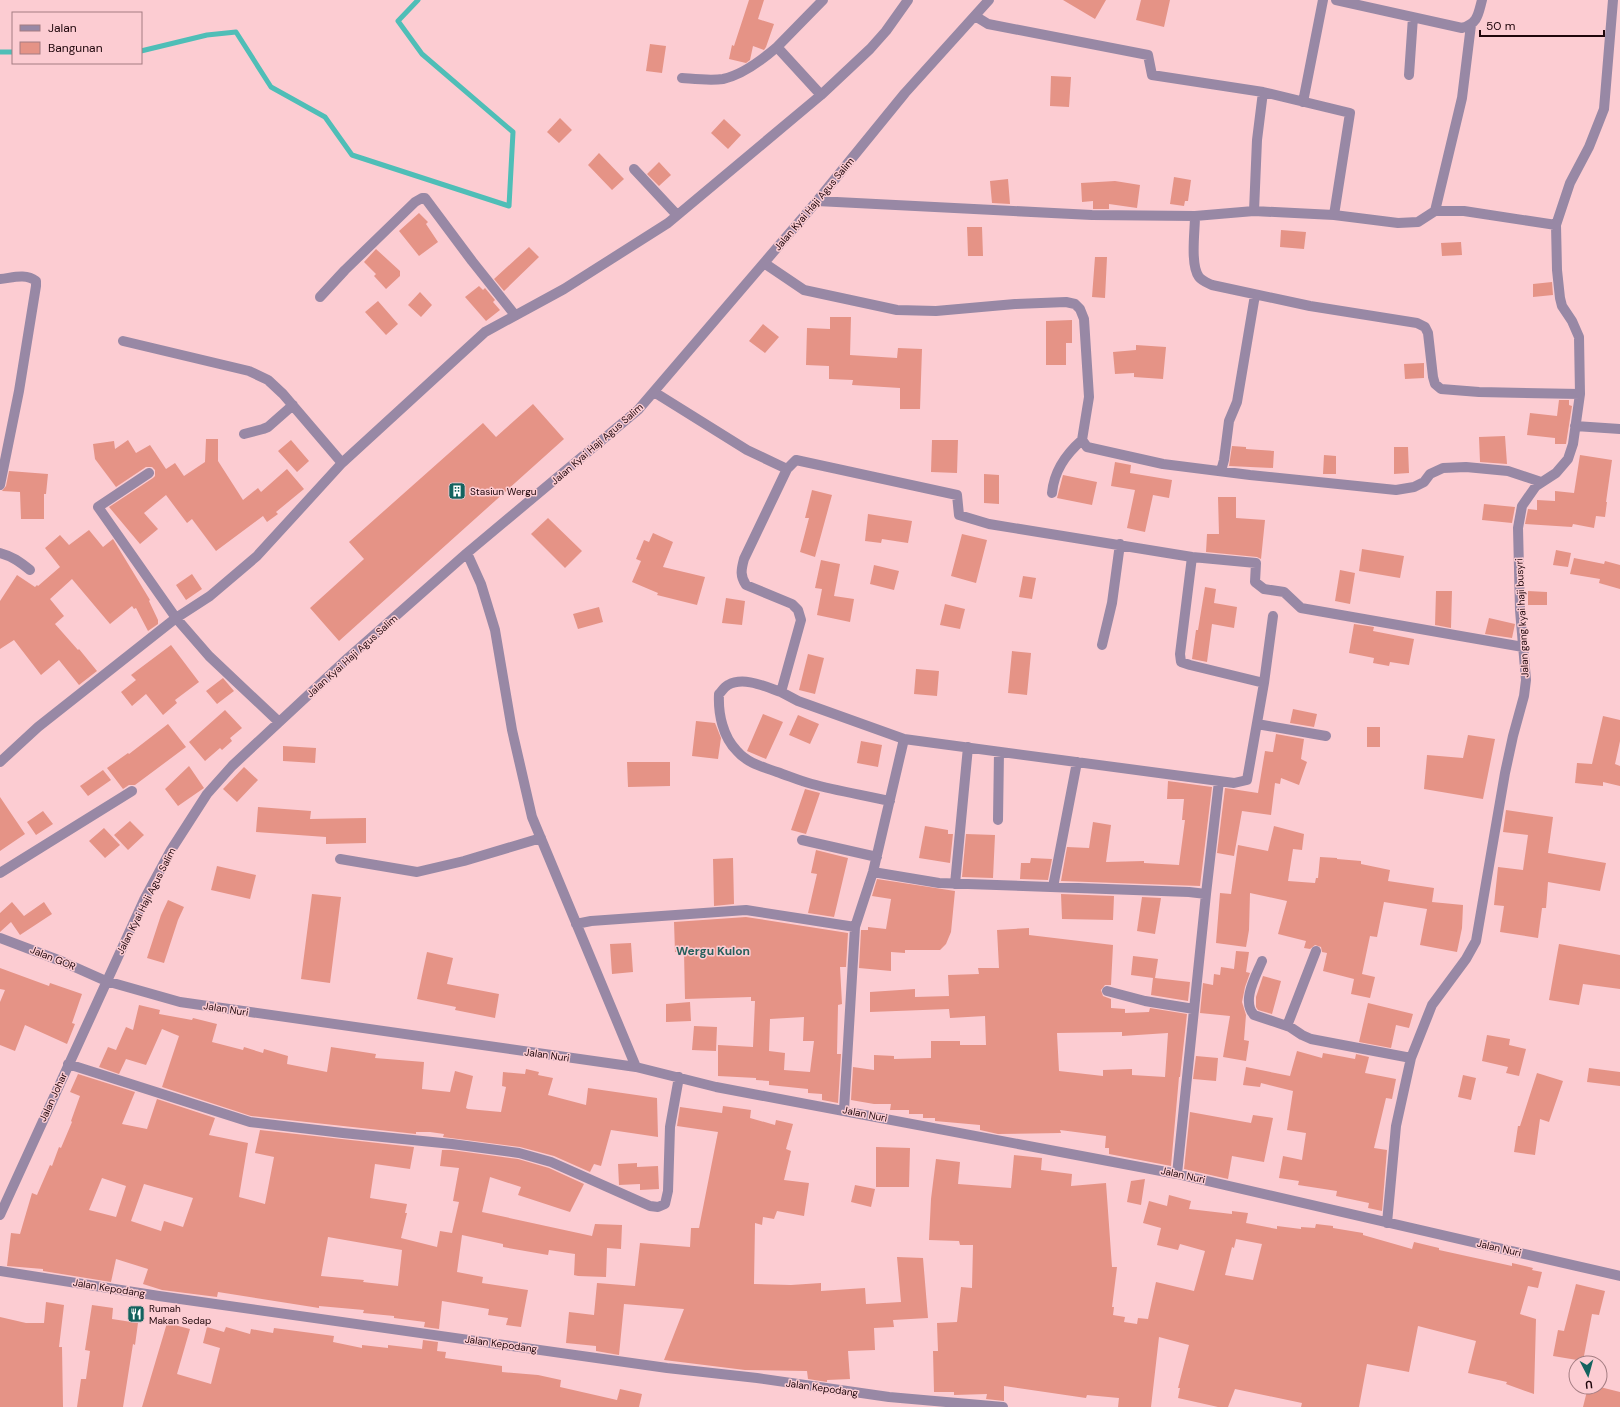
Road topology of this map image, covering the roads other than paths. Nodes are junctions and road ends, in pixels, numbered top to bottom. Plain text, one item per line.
1 (823, 0) edge
2 (908, 0) edge
3 (989, 0) edge
4 (1323, 0) edge
5 (1336, 0) edge
6 (1482, 0) edge
7 (1613, 0) edge
8 (975, 16) junction
9 (1413, 17) junction
10 (1471, 25) junction
11 (777, 47) junction
12 (1409, 75) dead end
13 (682, 78) dead end
14 (1263, 92) junction
15 (821, 95) junction
16 (1303, 102) junction
17 (634, 169) dead end
18 (817, 202) junction
19 (1254, 211) junction
20 (1435, 211) junction
21 (677, 215) junction
22 (1334, 215) junction
23 (1195, 216) junction
24 (1556, 225) junction
25 (764, 263) junction
26 (0, 279) edge
27 (1255, 295) junction
28 (320, 297) dead end
29 (515, 315) junction
30 (123, 342) dead end
31 (654, 392) junction
32 (1580, 394) junction
33 (293, 405) junction
34 (1575, 426) junction
35 (1620, 430) edge
36 (244, 434) dead end
37 (1082, 440) junction
38 (342, 463) junction
39 (787, 469) junction
40 (1221, 471) junction
41 (149, 473) dead end
42 (1541, 482) junction
43 (0, 485) edge
44 (1052, 493) dead end
45 (1120, 544) junction
46 (0, 553) edge
47 (467, 553) junction
48 (1192, 557) junction
49 (30, 570) dead end
50 (1273, 616) dead end
51 (176, 618) junction
52 (1102, 645) dead end
53 (1523, 647) junction
54 (1264, 683) junction
55 (781, 692) junction
56 (279, 722) junction
57 (1257, 724) junction
58 (1326, 736) dead end
59 (904, 739) junction
60 (968, 747) junction
61 (1000, 752) junction
62 (0, 762) edge
63 (1077, 762) junction
64 (1219, 781) junction
65 (132, 790) dead end
66 (890, 801) junction
67 (998, 820) dead end
68 (540, 838) junction
69 (802, 840) dead end
70 (877, 857) junction
71 (340, 859) dead end
72 (0, 872) edge
73 (873, 872) junction
74 (955, 884) junction
75 (1053, 888) junction
76 (1206, 894) junction
77 (576, 924) junction
78 (855, 927) junction
79 (0, 938) edge
80 (1316, 951) dead end
81 (1262, 961) dead end
82 (106, 981) junction
83 (1107, 991) dead end
84 (1194, 1009) junction
85 (1287, 1026) junction
86 (1411, 1058) junction
87 (68, 1064) junction
88 (636, 1067) junction
89 (679, 1077) junction
90 (844, 1110) junction
91 (1177, 1174) junction
92 (0, 1214) edge
93 (1387, 1223) junction
94 (0, 1271) edge
95 (1620, 1276) edge
96 (1003, 1407) edge

1 - 11 street
2 - 15 street
3 - 8 street, Jalan Kyai Haji Agus Salim
4 - 16 street
5 - 9 street
6 - 10 street
7 - 24 street, Jalan gang kyai haji busyri
8 - 14 street
8 - 18 street, Jalan Kyai Haji Agus Salim
9 - 10 street
9 - 12 street
10 - 20 street
11 - 13 street
11 - 15 street
14 - 16 street
14 - 19 street
15 - 21 street
16 - 22 street
17 - 21 street
18 - 23 street
18 - 25 street, Jalan Kyai Haji Agus Salim
19 - 22 street
19 - 23 street
20 - 22 street
20 - 24 street
21 - 29 street
23 - 27 street
24 - 32 street, Jalan gang kyai haji busyri
25 - 31 street, Jalan Kyai Haji Agus Salim
25 - 37 street
26 - 43 street
27 - 32 street
27 - 40 street
28 - 29 street
29 - 38 street
30 - 33 street
31 - 39 street
31 - 47 street, Jalan Kyai Haji Agus Salim
32 - 34 street, Jalan gang kyai haji busyri
33 - 36 street
33 - 38 street
34 - 35 street
34 - 42 street, Jalan gang kyai haji busyri
37 - 40 street
37 - 44 street
38 - 51 street
39 - 45 street
39 - 55 street
40 - 42 street
41 - 51 street
42 - 53 street, Jalan gang kyai haji busyri
45 - 48 street
45 - 52 street
46 - 49 street
47 - 56 street, Jalan Kyai Haji Agus Salim
47 - 68 street
48 - 53 street
48 - 54 street
50 - 54 street
51 - 56 street
51 - 62 street
53 - 86 street, Jalan gang kyai haji busyri
54 - 57 street
55 - 59 street
55 - 66 street
56 - 82 street, Jalan Kyai Haji Agus Salim
57 - 58 street
57 - 64 street
59 - 60 street
59 - 66 street
60 - 61 street
60 - 74 street
61 - 63 street
61 - 67 street
63 - 64 street
63 - 75 street
64 - 76 street
65 - 72 street
66 - 70 street
68 - 71 street
68 - 77 street
69 - 70 street
70 - 73 street
73 - 74 street
73 - 78 street
74 - 75 street
75 - 76 street
76 - 84 street
77 - 78 street
77 - 88 street
78 - 90 street
79 - 82 street, Jalan GOR
80 - 85 street
81 - 85 street
82 - 87 street, Jalan Johar
82 - 88 street, Jalan Nuri
83 - 84 street
84 - 91 street
85 - 86 street
86 - 93 street, Jalan gang kyai haji busyri
87 - 89 street
87 - 92 street, Jalan Johar
88 - 89 street, Jalan Nuri
89 - 90 street, Jalan Nuri
90 - 91 street, Jalan Nuri
91 - 93 street, Jalan Nuri
93 - 95 street, Jalan Nuri
94 - 96 street, Jalan Kepodang

